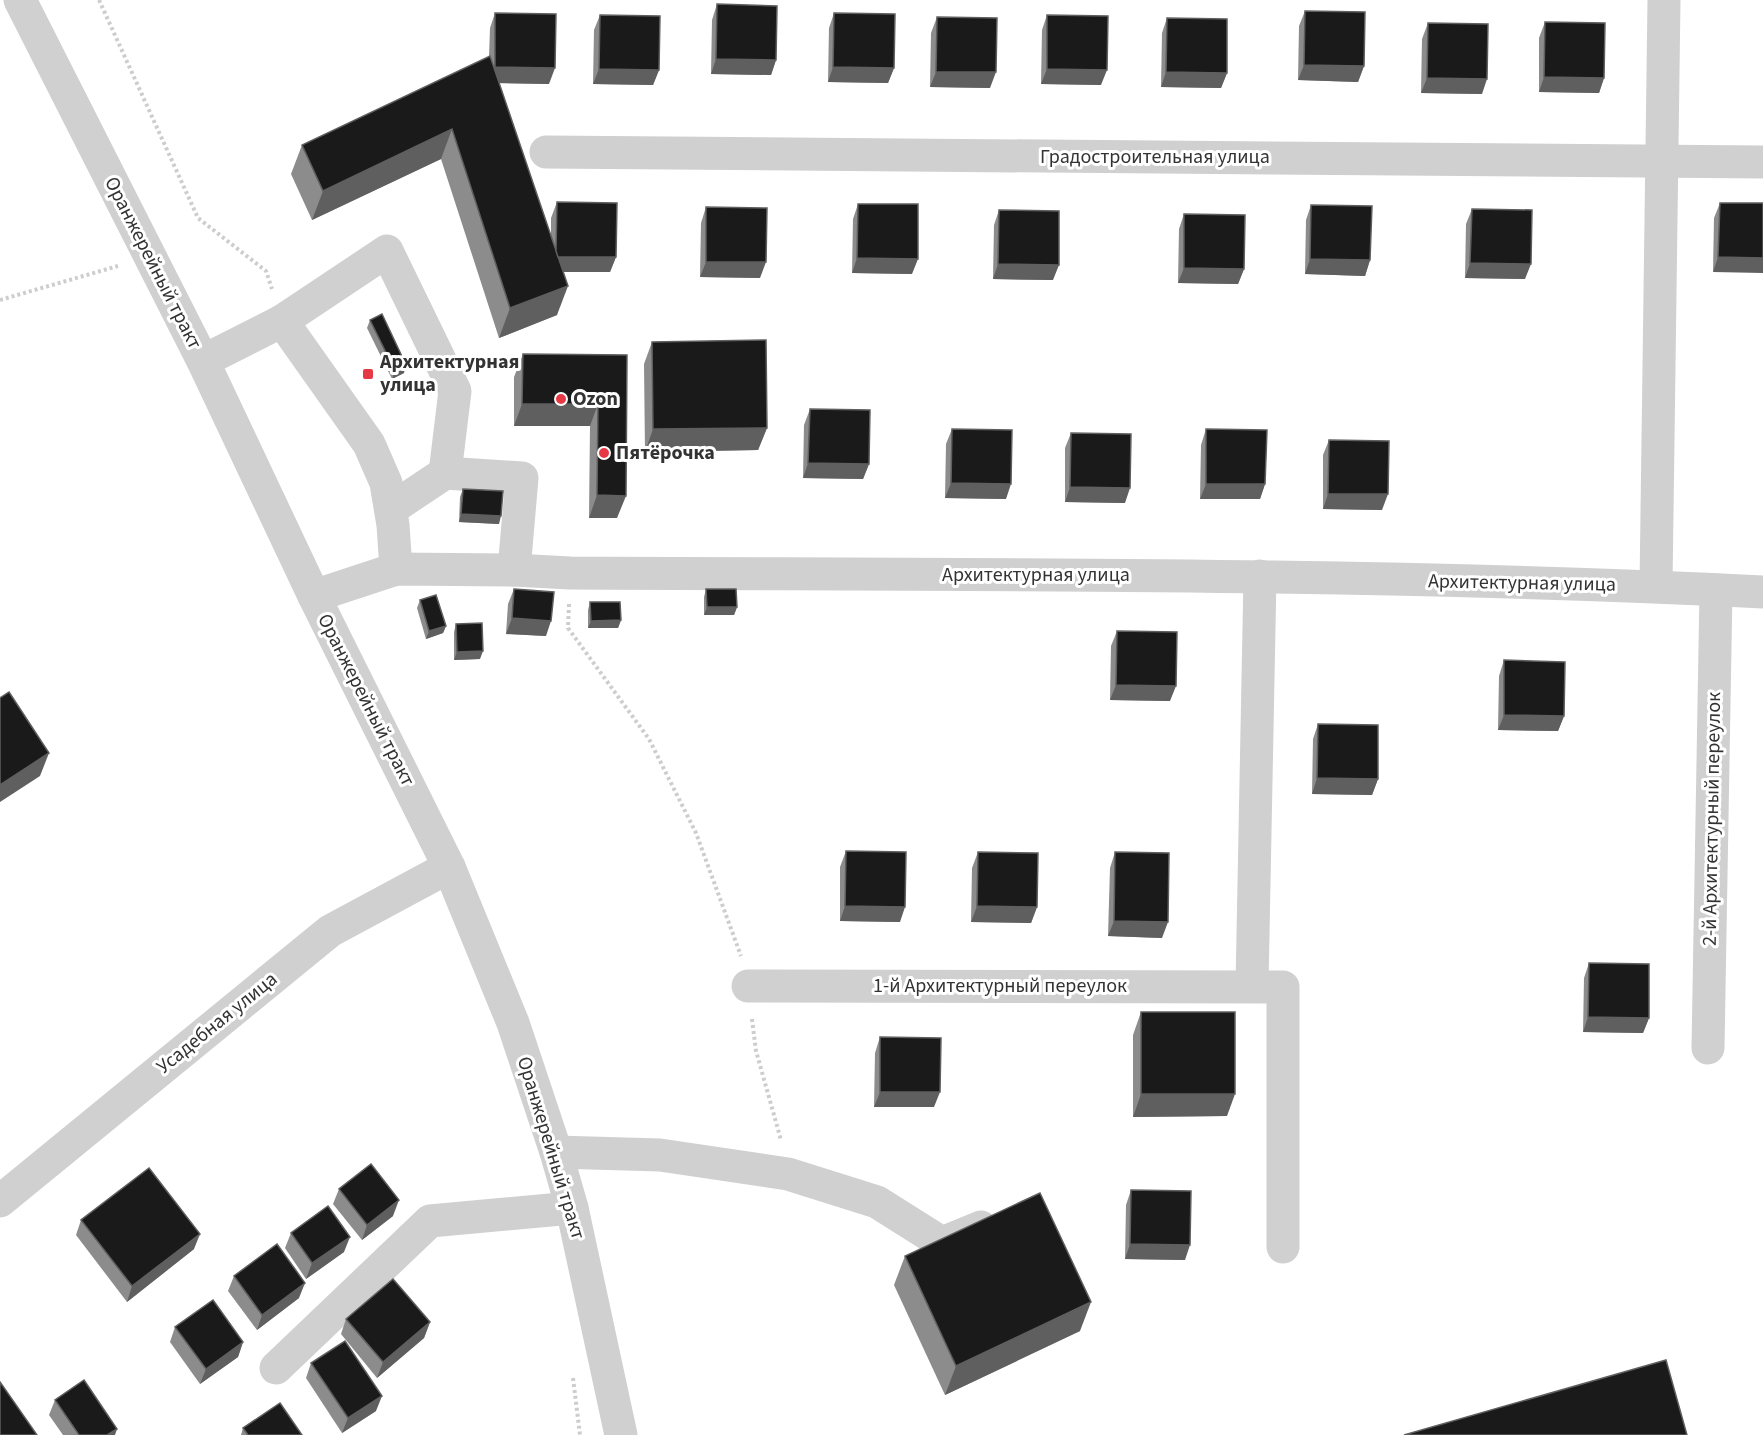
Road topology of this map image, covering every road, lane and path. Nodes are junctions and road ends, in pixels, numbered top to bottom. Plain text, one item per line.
1 (20, 0) edge
2 (99, 0) edge
3 (1664, 0) edge
4 (546, 152) dead end
5 (1660, 161) junction
6 (1763, 162) edge
7 (150, 256) junction
8 (0, 300) edge
9 (282, 321) junction
10 (203, 361) junction
11 (446, 473) junction
12 (391, 509) junction
13 (396, 569) junction
14 (514, 570) junction
15 (570, 573) junction
16 (1260, 576) junction
17 (1656, 586) junction
18 (1716, 590) junction
19 (1763, 592) edge
20 (314, 596) junction
21 (449, 867) junction
22 (748, 986) junction
23 (1252, 986) junction
24 (1708, 1048) dead end
25 (556, 1152) junction
26 (788, 1174) junction
27 (0, 1199) edge
28 (572, 1208) junction
29 (1008, 1217) edge
30 (1283, 1247) dead end
31 (571, 1367) dead end
32 (276, 1368) dead end
33 (580, 1435) edge
34 (621, 1435) edge

1 - 7 street, Оранжерейный тракт
2 - 9 path
3 - 5 street
4 - 5 street, Градостроительная улица
5 - 6 street, Градостроительная улица
5 - 17 street
7 - 8 path
7 - 10 street, Оранжерейный тракт
9 - 10 street
9 - 11 street
9 - 12 street
10 - 20 street, Оранжерейный тракт
11 - 12 street
11 - 14 street
12 - 13 street
13 - 14 street, Архитектурная улица
13 - 20 street, Архитектурная улица
14 - 15 street, Архитектурная улица
15 - 16 street, Архитектурная улица
15 - 22 path
16 - 17 street, Архитектурная улица
16 - 23 street
17 - 18 street, Архитектурная улица
18 - 19 street, Архитектурная улица
18 - 24 street, 2-й Архитектурный переулок
20 - 21 street, Оранжерейный тракт
21 - 25 street, Оранжерейный тракт
21 - 27 street, Усадебная улица
22 - 23 street, 1-й Архитектурный переулок
22 - 26 path
23 - 30 street, 1-й Архитектурный переулок
25 - 26 street
25 - 28 street, Оранжерейный тракт
26 - 29 street
28 - 32 street
28 - 34 street, Оранжерейный тракт
31 - 33 path

